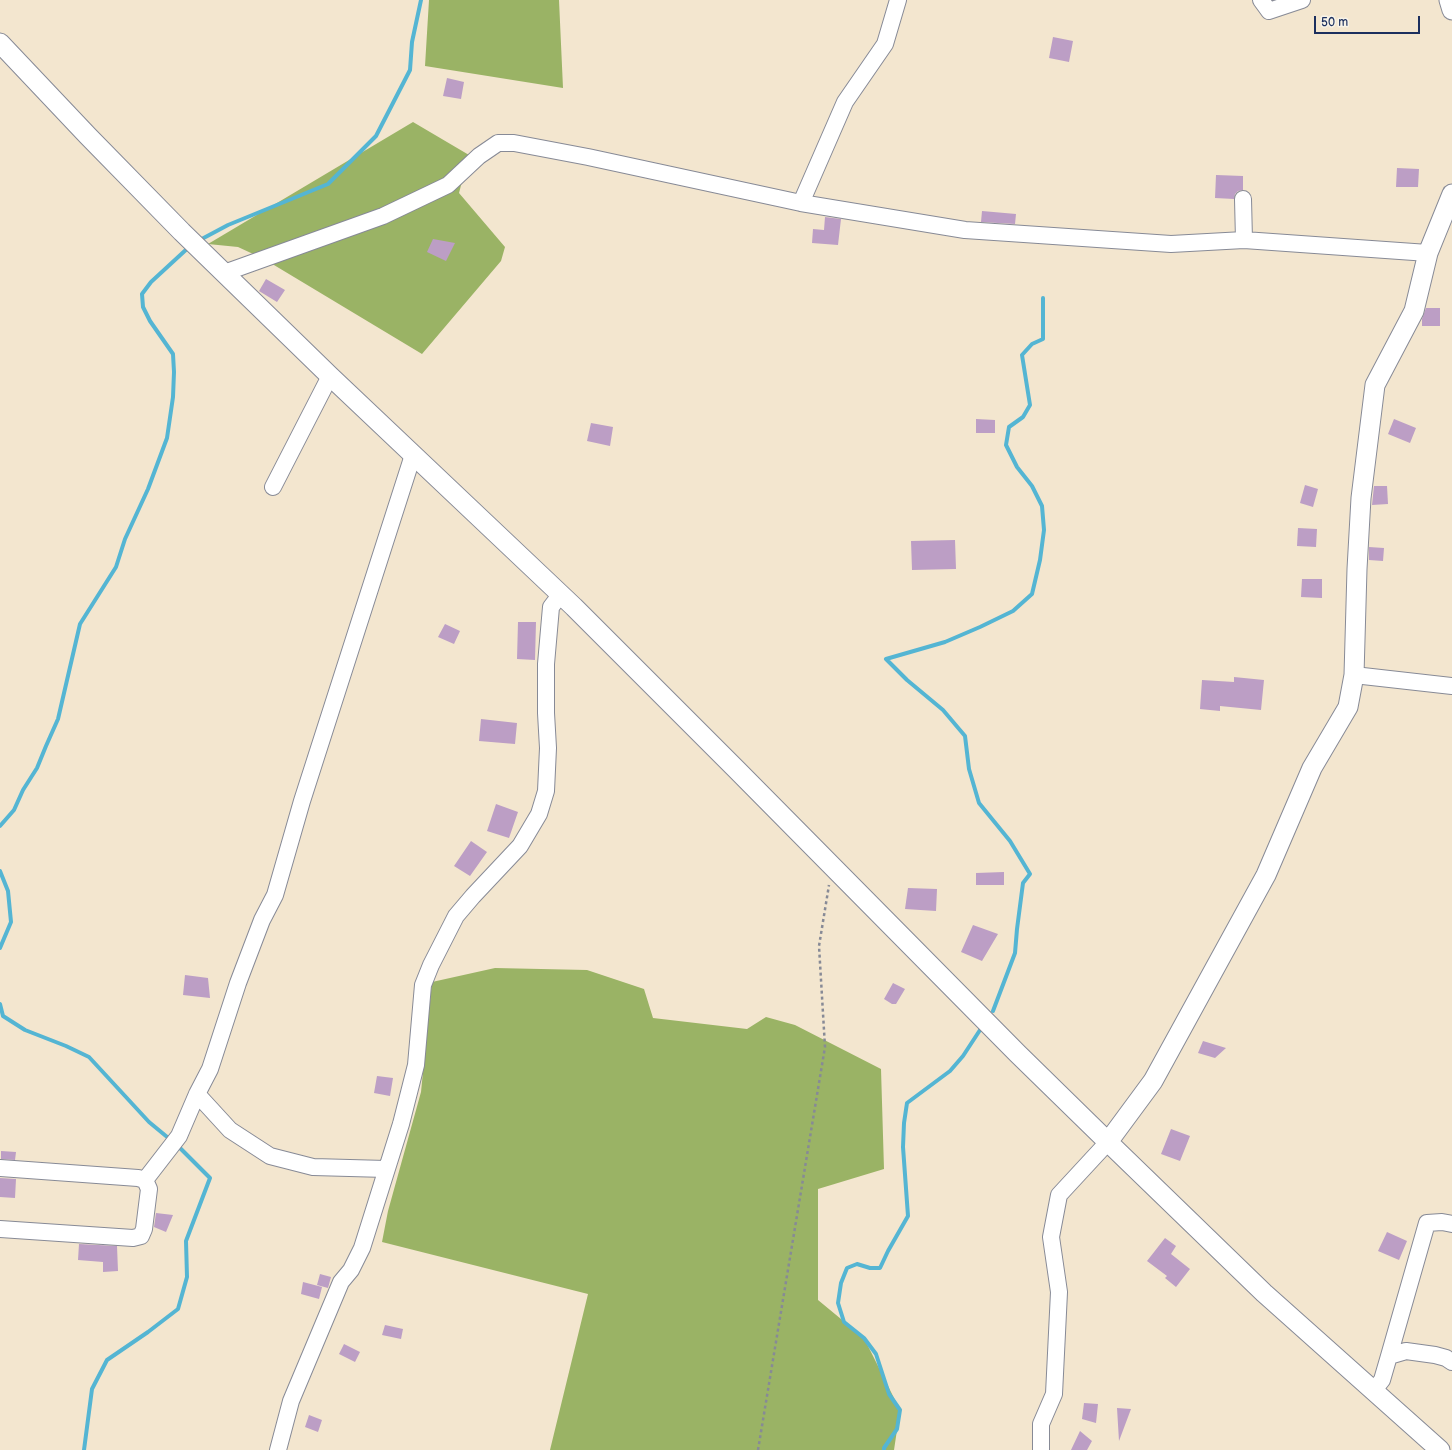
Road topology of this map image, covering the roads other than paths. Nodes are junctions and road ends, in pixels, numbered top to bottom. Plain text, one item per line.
1 (898, 0) edge
2 (1260, 0) edge
3 (1302, 0) edge
4 (1449, 0) edge
5 (1452, 10) edge
6 (0, 43) edge
7 (1452, 194) edge
8 (1243, 199) dead end
9 (801, 203) junction
10 (1244, 240) junction
11 (1428, 253) junction
12 (224, 273) junction
13 (330, 376) junction
14 (413, 455) junction
15 (273, 487) dead end
16 (561, 594) junction
17 (1354, 675) junction
18 (1452, 686) edge
19 (197, 1094) junction
20 (1108, 1142) junction
21 (0, 1168) edge
22 (386, 1170) junction
23 (145, 1180) junction
24 (1452, 1224) edge
25 (0, 1229) edge
26 (1389, 1356) junction
27 (1452, 1362) edge
28 (1374, 1390) junction
29 (278, 1450) edge
30 (1041, 1450) edge
31 (1440, 1450) edge

1 - 9 street
2 - 3 street
4 - 5 street
6 - 12 street
7 - 11 street
8 - 10 street
9 - 10 street
9 - 12 street
10 - 11 street
11 - 17 street
12 - 13 street
13 - 14 street
13 - 15 street
14 - 16 street
14 - 19 street
16 - 20 street
16 - 22 street
17 - 18 street
17 - 20 street
19 - 22 street
19 - 23 street
20 - 28 street
20 - 30 street
21 - 23 street
22 - 29 street
23 - 25 street
24 - 26 street
26 - 27 street
26 - 28 street
28 - 31 street

